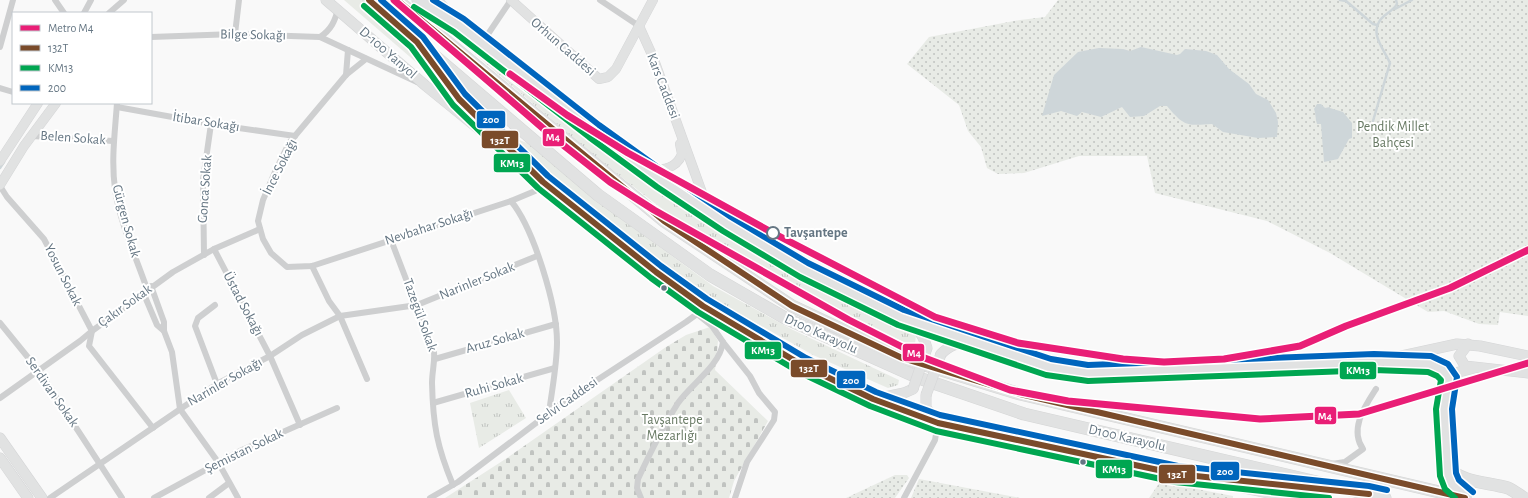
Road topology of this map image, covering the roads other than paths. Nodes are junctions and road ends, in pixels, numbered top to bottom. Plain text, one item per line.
1 (13, 0) edge
2 (55, 0) edge
3 (91, 0) edge
4 (124, 0) edge
5 (239, 0) edge
6 (326, 0) edge
7 (369, 0) edge
8 (397, 0) edge
9 (418, 0) edge
10 (429, 0) edge
11 (437, 0) edge
12 (511, 0) edge
13 (600, 0) edge
14 (653, 0) edge
15 (338, 9) junction
16 (63, 12) edge
17 (85, 12) edge
18 (110, 12) edge
19 (459, 25) junction
20 (639, 26) junction
21 (235, 34) junction
22 (152, 36) edge
23 (320, 37) junction
24 (416, 42) junction
25 (482, 43) junction
26 (646, 44) junction
27 (0, 47) edge
28 (348, 50) junction
29 (366, 59) junction
30 (346, 75) junction
31 (426, 86) junction
32 (0, 88) edge
33 (12, 92) edge
34 (37, 104) edge
35 (55, 104) edge
36 (117, 105) edge
37 (211, 124) junction
38 (32, 136) junction
39 (295, 136) junction
40 (114, 141) junction
41 (0, 161) edge
42 (645, 168) junction
43 (543, 182) junction
44 (0, 186) edge
45 (511, 201) junction
46 (709, 212) junction
47 (260, 229) junction
48 (391, 240) junction
49 (214, 249) junction
50 (204, 254) junction
51 (537, 256) junction
52 (312, 266) junction
53 (147, 289) junction
54 (215, 305) dead end
55 (417, 305) junction
56 (700, 310) junction
57 (340, 316) junction
58 (901, 317) junction
59 (0, 323) edge
60 (556, 324) junction
61 (92, 331) junction
62 (164, 331) junction
63 (723, 342) junction
64 (977, 343) junction
65 (1468, 344) junction
66 (270, 356) junction
67 (1528, 356) edge
68 (435, 359) junction
69 (1374, 362) junction
70 (555, 368) junction
71 (1474, 368) junction
72 (39, 371) junction
73 (1528, 373) edge
74 (1449, 379) junction
75 (367, 380) dead end
76 (217, 384) junction
77 (1376, 389) dead end
78 (0, 398) edge
79 (873, 399) junction
80 (433, 403) junction
81 (337, 408) dead end
82 (180, 409) junction
83 (549, 412) junction
84 (938, 423) junction
85 (300, 425) junction
86 (153, 428) junction
87 (0, 438) edge
88 (0, 458) edge
89 (218, 462) junction
90 (100, 463) junction
91 (1326, 466) junction
92 (1447, 467) junction
93 (1177, 474) junction
94 (229, 483) junction
95 (453, 485) junction
96 (1368, 494) junction
97 (28, 498) edge
98 (42, 498) edge
99 (50, 498) edge
100 (122, 498) edge
101 (154, 498) edge
102 (208, 498) edge
103 (238, 498) edge
104 (430, 498) edge
105 (641, 498) edge
106 (735, 498) edge
107 (904, 498) edge
108 (1292, 498) edge
109 (1385, 498) edge
110 (1467, 498) edge
111 (1524, 498) edge

1 - 27 street
2 - 16 street
3 - 17 street
4 - 18 street
5 - 21 street
6 - 15 main road, D-100 Yanyol
7 - 24 highway, D100 Karayolu
8 - 91 highway, D100 Karayolu
9 - 19 highway
10 - 19 main road
11 - 19 main road
12 - 20 street, Orhun Caddesi
12 - 25 street
13 - 20 street
14 - 20 street
15 - 23 street
15 - 31 main road, D-100 Yanyol
19 - 25 main road
20 - 26 street
21 - 22 street, Bilge Sokağı
21 - 23 street, Bilge Sokağı
23 - 28 street
24 - 43 highway
24 - 96 highway, D100 Karayolu
25 - 42 main road
26 - 42 street, Kars Caddesi
26 - 46 street, Kars Caddesi
28 - 29 street
28 - 30 street
29 - 30 street, İnce Sokağı
29 - 31 street
30 - 39 street, İnce Sokağı
31 - 43 main road, D-100 Yanyol
32 - 33 street
34 - 41 street
35 - 38 street
36 - 37 street, İtibar Sokağı
36 - 40 street, Gürgen Sokak
37 - 39 street, İtibar Sokağı
37 - 50 street, Gonca Sokak
38 - 40 street, Belen Sokak
38 - 44 street
39 - 47 street, İnce Sokağı
40 - 53 street, Gürgen Sokak
42 - 46 main road
43 - 45 street, Nevbahar Sokağı
43 - 56 main road, D-100 Yanyol
44 - 61 street, Yosun Sokak
45 - 48 street, Nevbahar Sokağı
45 - 51 street
46 - 58 main road
47 - 49 street, Çakır Sokak
47 - 52 street, İnce Sokağı
48 - 52 street, Nevbahar Sokağı
48 - 55 street, Tazegül Sokak
49 - 50 street, Çakır Sokak
49 - 66 street, Üstad Sokağı
50 - 53 street, Çakır Sokak
51 - 55 street, Narinler Sokak
51 - 60 street
52 - 57 street
53 - 61 street, Çakır Sokak
53 - 62 street
53 - 62 street
54 - 76 street
55 - 57 street, Narinler Sokağı
55 - 68 street, Tazegül Sokak
56 - 63 street
56 - 79 main road, D-100 Yanyol
56 - 83 street, Selvi Caddesi
57 - 66 street, Narinler Sokağı
57 - 75 street
58 - 64 main road
58 - 79 main road, bridge
59 - 72 street, Serdivan Sokak
60 - 68 street, Aruz Sokak
60 - 70 street
61 - 72 street, Çakır Sokak
61 - 86 street, Yosun Sokak
62 - 82 street
63 - 105 street
63 - 106 street
64 - 69 main road
64 - 84 main road, bridge
65 - 67 main road
65 - 69 main road
65 - 71 main road
66 - 76 street, Narinler Sokağı
66 - 85 street, Üstad Sokağı
68 - 80 street, Tazegül Sokak
69 - 74 main road
70 - 80 street, Ruhi Sokak
70 - 83 street
71 - 73 main road
71 - 74 main road
72 - 78 street, Çakır Sokak
72 - 90 street, Serdivan Sokak
74 - 92 highway
76 - 82 street, Narinler Sokağı
77 - 91 street
79 - 84 main road, D-100 Yanyol
80 - 95 street, Tazegül Sokak
81 - 85 street, Şemistan Sokak
82 - 86 street, Narinler Sokağı
82 - 89 street
83 - 95 street, Selvi Caddesi
84 - 93 main road, D-100 Yanyol
84 - 107 street
85 - 89 street, Şemistan Sokak
86 - 90 street, Narinler Sokağı
87 - 98 main road
88 - 97 main road
89 - 94 street
89 - 101 street, Şemistan Sokak
90 - 99 street, Narinler Sokağı
90 - 100 street
91 - 110 highway, D100 Karayolu
92 - 110 highway
92 - 111 highway
93 - 96 highway
93 - 108 main road, D-100 Yanyol
94 - 102 street
94 - 103 street
95 - 104 street, Selvi Caddesi
96 - 109 highway, D100 Karayolu

